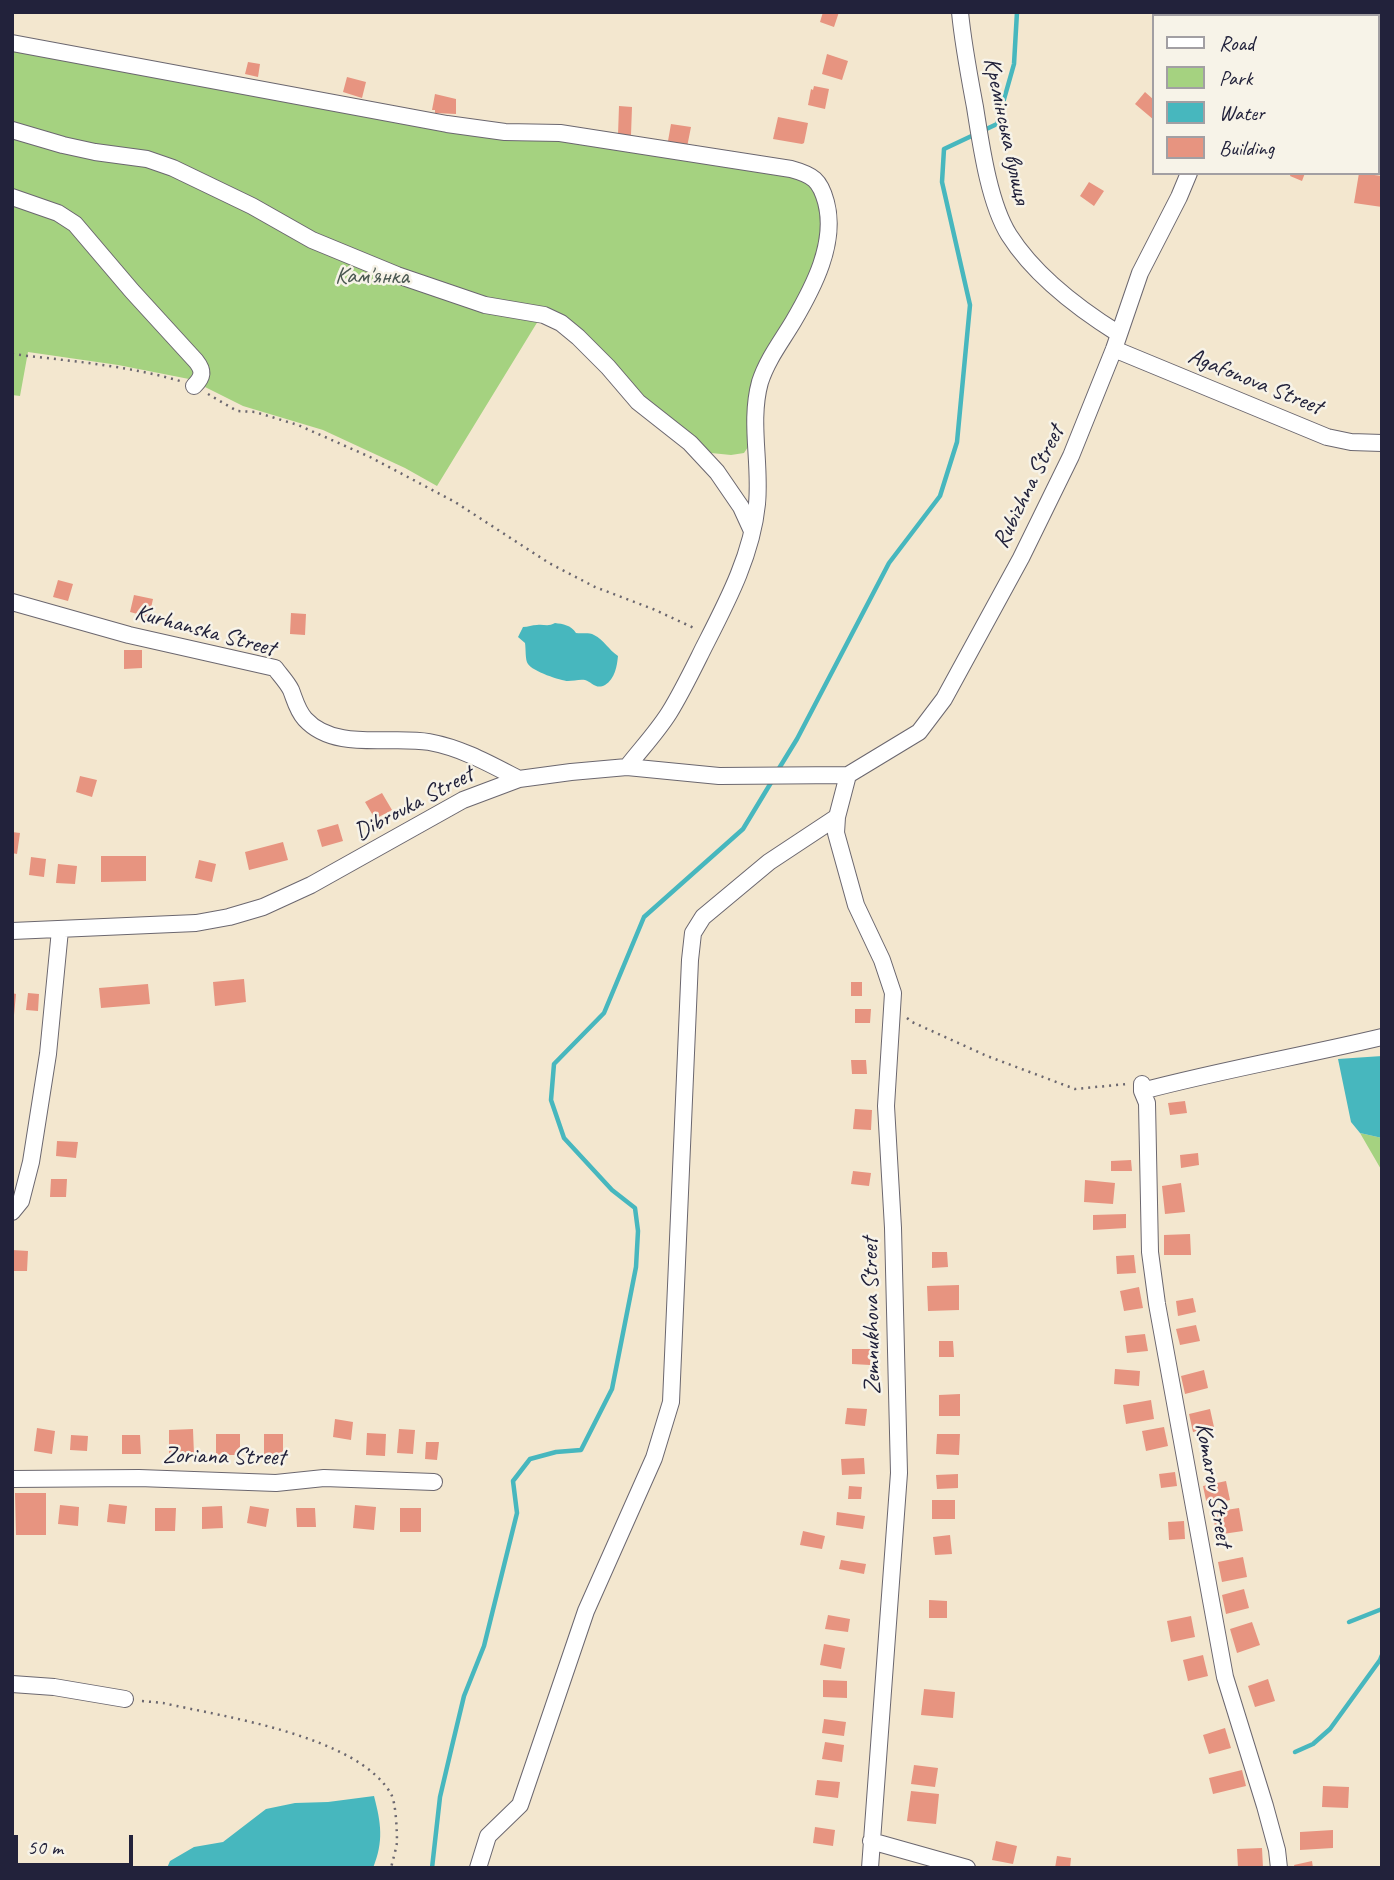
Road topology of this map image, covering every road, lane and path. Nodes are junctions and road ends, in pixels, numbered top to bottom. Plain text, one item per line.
1 (960, 12) edge
2 (12, 43) edge
3 (12, 130) edge
4 (1188, 175) edge
5 (12, 197) edge
6 (1116, 341) junction
7 (12, 354) edge
8 (194, 386) junction
9 (1382, 443) edge
10 (752, 531) junction
11 (12, 602) edge
12 (710, 636) junction
13 (627, 767) junction
14 (848, 775) junction
15 (519, 779) junction
16 (837, 817) junction
17 (60, 930) junction
18 (12, 931) edge
19 (892, 1003) junction
20 (1382, 1037) edge
21 (1144, 1093) junction
22 (12, 1212) edge
23 (12, 1479) edge
24 (434, 1482) dead end
25 (12, 1684) edge
26 (125, 1699) joint
27 (871, 1841) junction
28 (391, 1868) edge
29 (478, 1868) edge
30 (870, 1868) edge
31 (967, 1868) edge
32 (1279, 1868) edge

1 - 6 street, Кремінська вулиця
2 - 10 street
3 - 10 street
4 - 6 street, Rubizhna Street
5 - 8 street
6 - 9 street, Agafonova Street
6 - 14 street, Rubizhna Street
7 - 8 path
8 - 12 path
10 - 12 street
11 - 15 street, Kurhanska Street
12 - 13 street
13 - 14 street, Dibrovka Street
13 - 15 street, Dibrovka Street
14 - 16 street, Zemnukhova Street
15 - 17 street, Dibrovka Street
16 - 19 street, Zemnukhova Street
16 - 29 street
17 - 18 street, Dibrovka Street
17 - 22 street
19 - 21 path
19 - 27 street, Zemnukhova Street
20 - 21 street
21 - 32 street, Komarov Street
23 - 24 street, Zoriana Street
25 - 26 street
26 - 28 path
27 - 30 street, Zemnukhova Street
27 - 31 street

